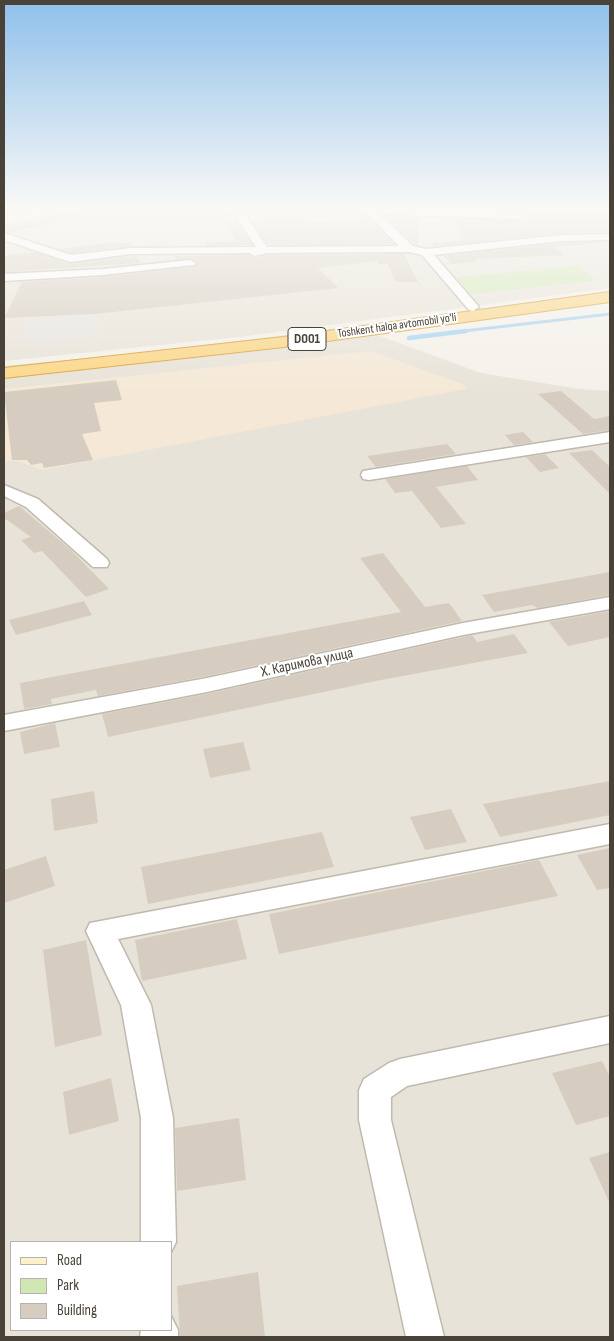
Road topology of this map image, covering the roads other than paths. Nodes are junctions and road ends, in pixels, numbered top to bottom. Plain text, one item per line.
1 (119, 270) edge
2 (441, 270) edge
3 (4, 278) edge
4 (610, 288) edge
5 (610, 297) edge
6 (473, 307) junction
7 (4, 361) edge
8 (4, 373) edge
9 (610, 438) edge
10 (369, 475) dead end
11 (4, 490) edge
12 (100, 563) dead end
13 (610, 603) edge
14 (4, 723) edge
15 (610, 834) edge
16 (610, 1029) edge
17 (158, 1241) edge
18 (425, 1337) edge

1 - 3 street
2 - 6 street
4 - 6 highway, Toshkent halqa avtomobil yo'li / D001
5 - 8 highway, Toshkent halqa avtomobil yo'li / D001
6 - 7 highway, Toshkent halqa avtomobil yo'li / D001
9 - 10 street
11 - 12 street
13 - 14 street, Х. Каримова улица
15 - 17 street
16 - 18 street

